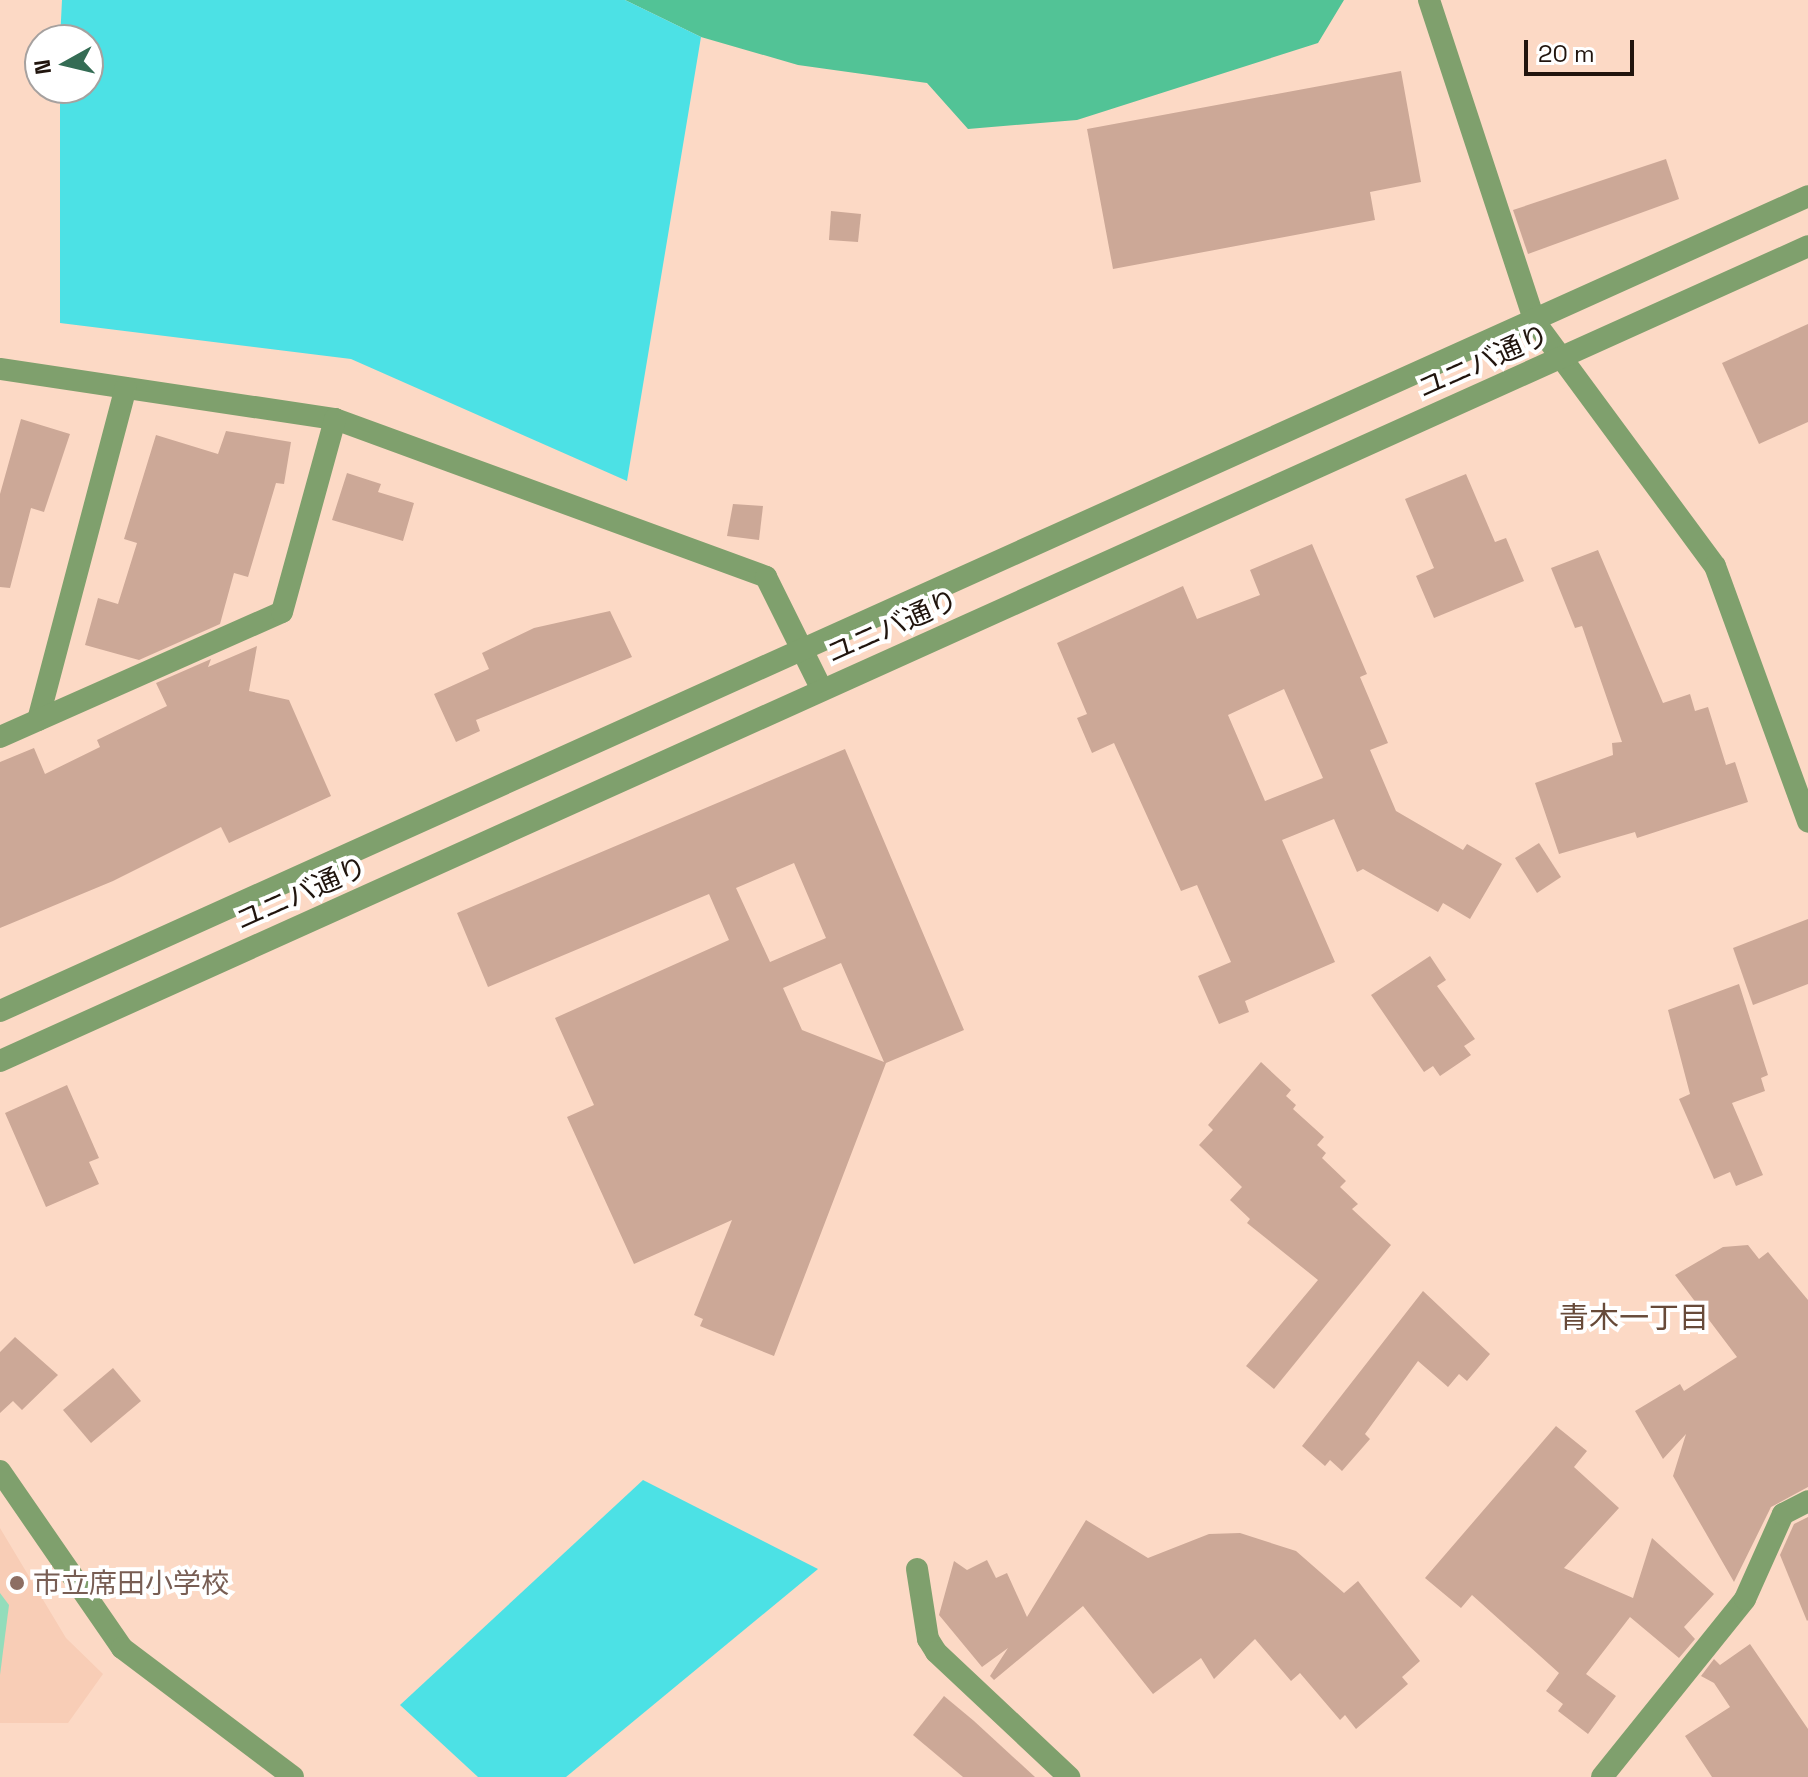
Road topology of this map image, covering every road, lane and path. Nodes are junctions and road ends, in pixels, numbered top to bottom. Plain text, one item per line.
1 (1429, 0) edge
2 (1808, 196) edge
3 (1808, 246) edge
4 (1535, 322) junction
5 (1562, 359) junction
6 (0, 369) edge
7 (126, 388) junction
8 (335, 419) junction
9 (803, 650) junction
10 (822, 690) junction
11 (38, 720) junction
12 (0, 737) edge
13 (1808, 822) edge
14 (0, 1011) edge
15 (0, 1061) edge
16 (0, 1471) edge
17 (1808, 1501) edge
18 (917, 1569) dead end
19 (293, 1777) edge
20 (1069, 1777) edge
21 (1602, 1777) edge

1 - 4 street
2 - 4 street, ユニバ通り
3 - 5 street, ユニバ通り
4 - 5 street
4 - 9 street, ユニバ通り
5 - 10 street, ユニバ通り
5 - 13 street
6 - 7 street
7 - 8 street
7 - 11 street
8 - 9 street
8 - 11 street
9 - 10 street
9 - 14 street, ユニバ通り
10 - 15 street, ユニバ通り
11 - 12 street
16 - 19 street
17 - 21 street
18 - 20 street

